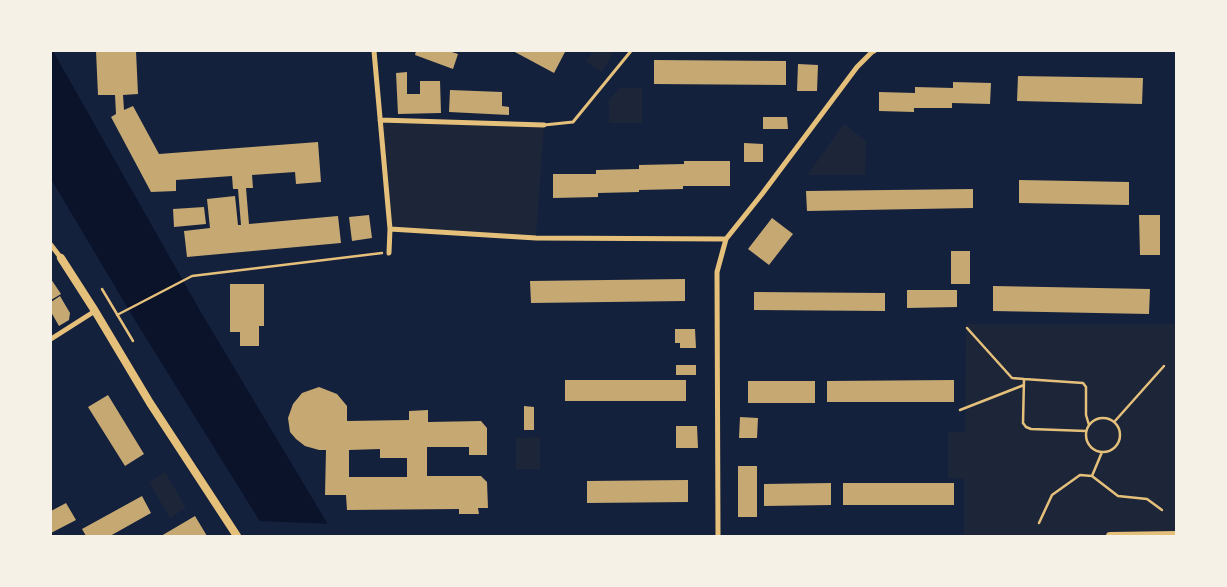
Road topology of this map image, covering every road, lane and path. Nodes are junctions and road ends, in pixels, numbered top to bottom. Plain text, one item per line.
1 (374, 51) edge
2 (631, 51) edge
3 (874, 51) edge
4 (380, 120) junction
5 (544, 125) joint
6 (390, 229) junction
7 (726, 239) junction
8 (51, 245) edge
9 (388, 253) joint
10 (61, 258) joint
11 (102, 288) dead end
12 (95, 311) junction
13 (117, 315) junction
14 (967, 328) dead end
15 (51, 339) edge
16 (133, 342) dead end
17 (1164, 366) dead end
18 (1024, 379) junction
19 (1024, 386) junction
20 (960, 410) dead end
21 (1115, 422) junction
22 (1089, 425) junction
23 (1086, 430) junction
24 (1102, 452) junction
25 (1092, 476) junction
26 (1162, 510) dead end
27 (1039, 523) dead end
28 (1176, 535) edge
29 (237, 536) edge
30 (718, 536) edge
31 (1110, 536) edge

1 - 4 street
2 - 5 lane
3 - 7 street
4 - 5 street
4 - 6 street
6 - 7 street
6 - 9 street
7 - 30 street
8 - 10 street
9 - 13 path
10 - 12 street
11 - 13 path
12 - 15 street
12 - 29 street
13 - 16 path
14 - 18 path
17 - 21 path
18 - 19 path
18 - 22 path
19 - 20 path
19 - 23 path
21 - 22 path
21 - 24 path
22 - 23 path
23 - 24 path
24 - 25 path
25 - 26 path
25 - 27 path
28 - 31 street

